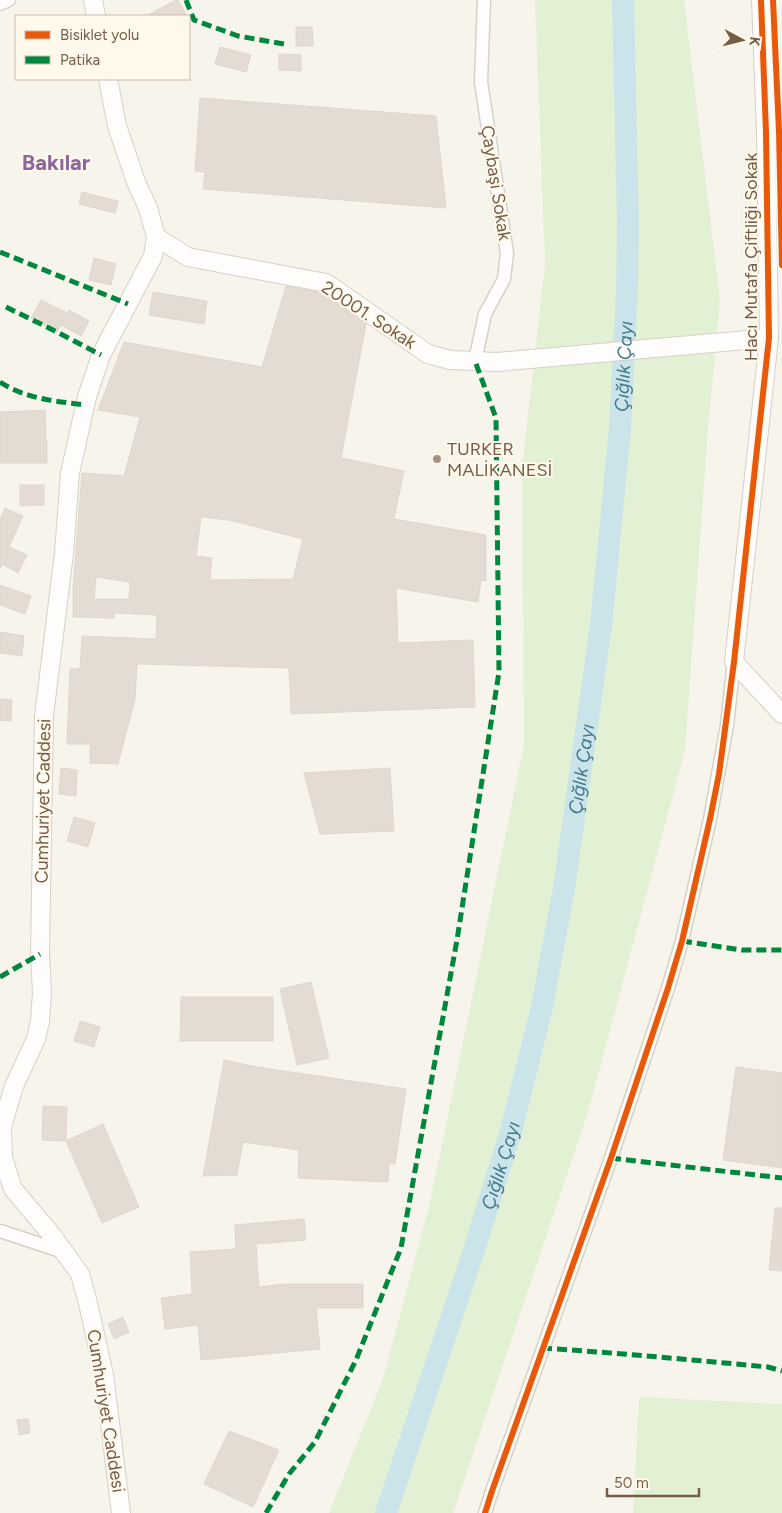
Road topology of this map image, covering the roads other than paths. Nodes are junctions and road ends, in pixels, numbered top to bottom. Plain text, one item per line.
1 (8, 0) edge
2 (93, 0) edge
3 (484, 0) edge
4 (760, 0) edge
5 (0, 4) edge
6 (96, 15) edge
7 (108, 80) edge
8 (774, 131) edge
9 (156, 237) junction
10 (775, 337) edge
11 (475, 361) junction
12 (734, 662) junction
13 (782, 714) edge
14 (0, 1232) edge
15 (64, 1252) junction
16 (121, 1513) edge
17 (485, 1513) edge

1 - 5 street
2 - 6 street
3 - 11 street, Çaybaşi Sokak
4 - 8 street, Hacı Mutafa Çiftliği Sokak
7 - 9 street
8 - 10 street, Hacı Mutafa Çiftliği Sokak
9 - 11 street, 20001. Sokak
9 - 15 street, Cumhuriyet Caddesi
10 - 11 street, 20001. Sokak
10 - 12 street, Hacı Mutafa Çiftliği Sokak
12 - 13 street
12 - 17 street
14 - 15 street
15 - 16 street, Cumhuriyet Caddesi

